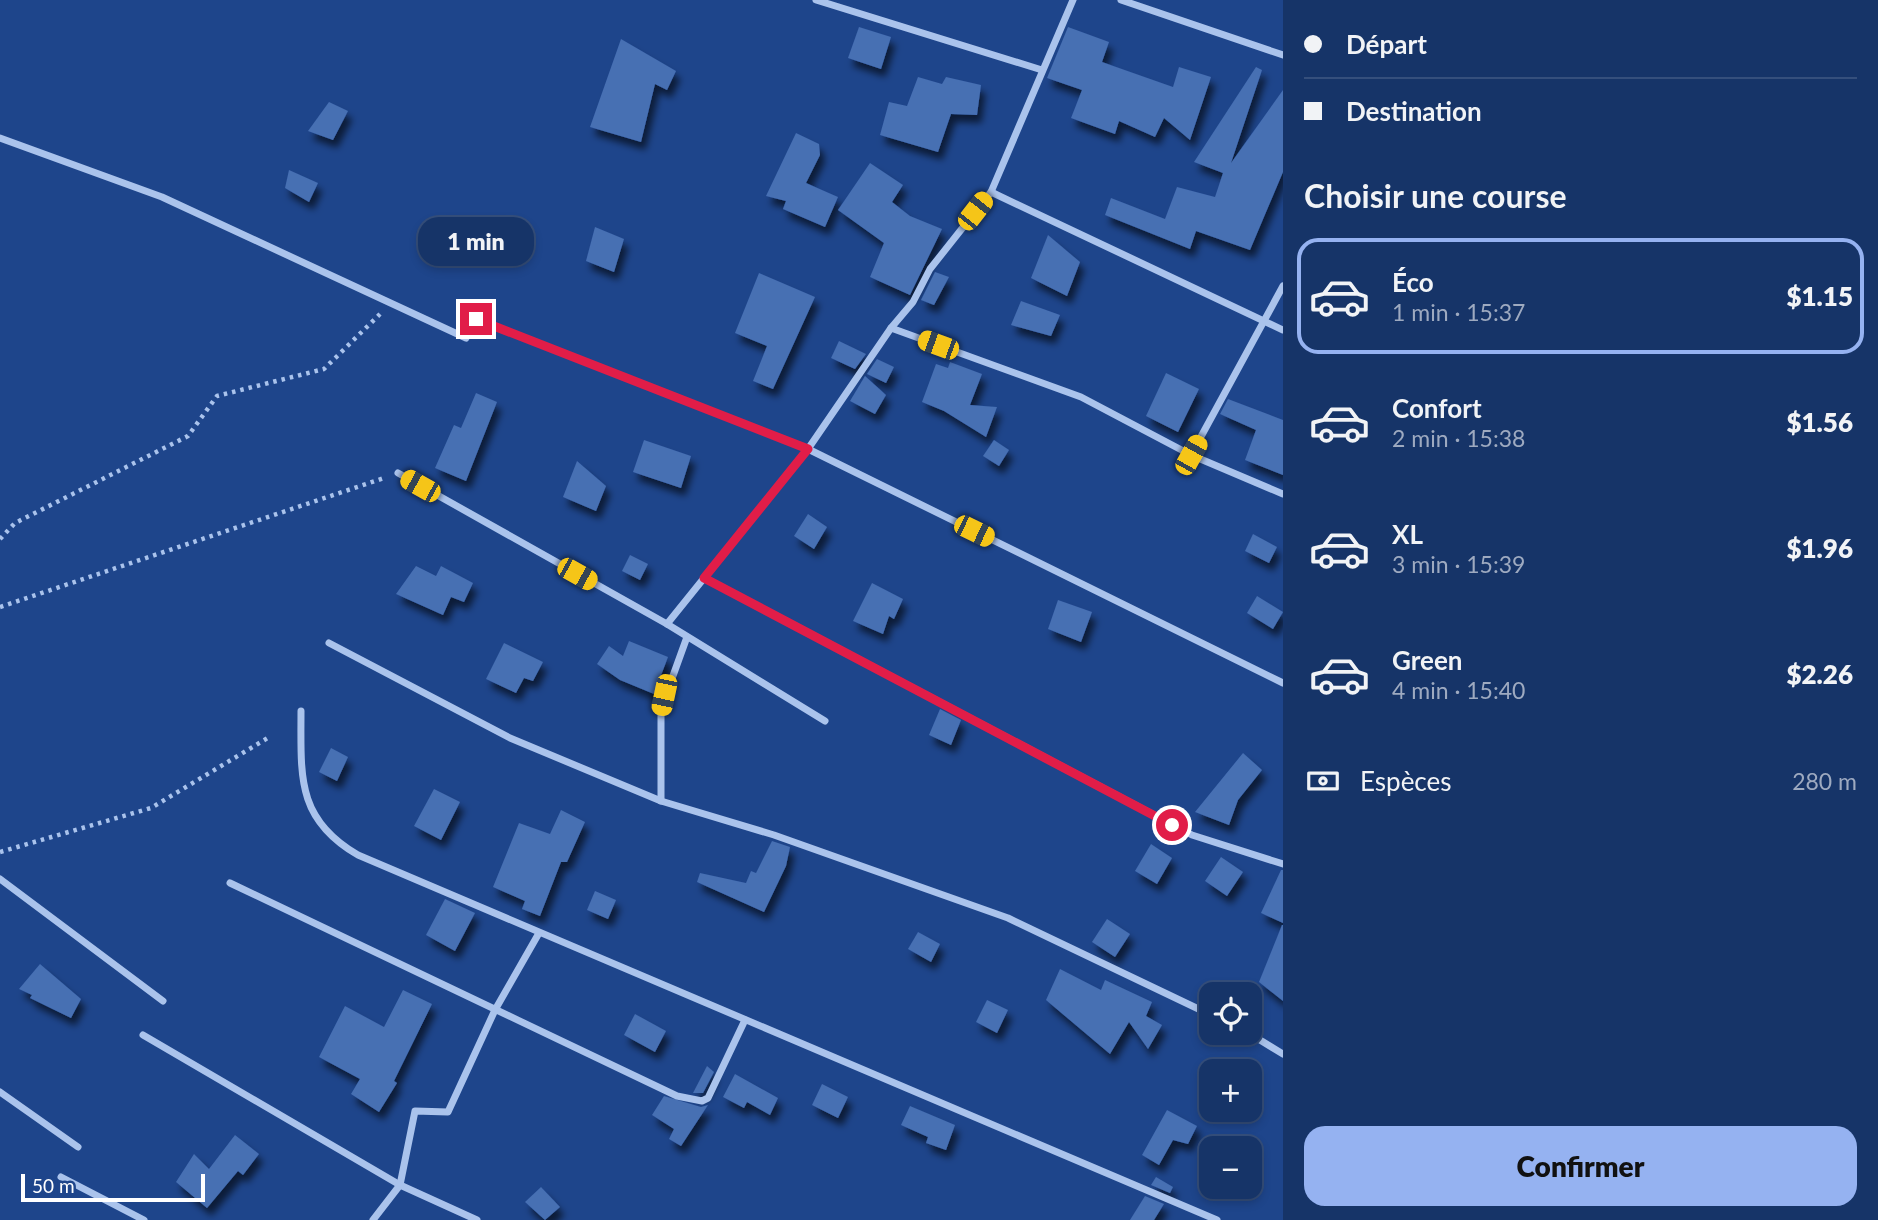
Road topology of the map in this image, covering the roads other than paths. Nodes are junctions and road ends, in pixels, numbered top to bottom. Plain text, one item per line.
1 (816, 0) edge
2 (1073, 0) edge
3 (1121, 0) edge
4 (1283, 55) edge
5 (1042, 70) junction
6 (0, 138) edge
7 (991, 192) junction
8 (1283, 286) edge
9 (476, 319) dead end
10 (1264, 322) junction
11 (891, 328) junction
12 (1283, 330) edge
13 (466, 338) dead end
14 (808, 449) junction
15 (1191, 455) junction
16 (398, 473) road end
17 (1283, 494) edge
18 (704, 578) junction
19 (667, 624) junction
20 (687, 637) junction
21 (328, 643) dead end
22 (1283, 683) edge
23 (301, 710) dead end
24 (825, 721) dead end
25 (661, 801) junction
26 (1283, 864) edge
27 (0, 879) edge
28 (230, 883) dead end
29 (539, 933) junction
30 (163, 1001) dead end
31 (1199, 1009) edge
32 (495, 1010) junction
33 (745, 1020) junction
34 (143, 1035) dead end
35 (1262, 1041) edge
36 (1283, 1054) edge
37 (0, 1092) edge
38 (78, 1147) dead end
39 (61, 1177) dead end
40 (400, 1185) junction
41 (144, 1220) edge
42 (373, 1220) edge
43 (477, 1220) edge
44 (1217, 1220) edge

1 - 5 street
2 - 5 street
3 - 4 street
5 - 7 street
6 - 13 street
7 - 10 street
7 - 11 street
8 - 10 street
9 - 14 street
10 - 12 street
10 - 15 street
11 - 14 street
11 - 15 street
14 - 18 street
14 - 22 street
15 - 17 street
16 - 19 street
18 - 19 street
18 - 26 street
19 - 20 street
20 - 24 street
20 - 25 street
21 - 25 street
23 - 29 street
25 - 31 street
27 - 30 street
28 - 32 street
29 - 32 street
29 - 33 street
32 - 33 street
32 - 40 street
33 - 44 street
34 - 40 street
35 - 36 street
37 - 38 street
39 - 41 street
40 - 42 street
40 - 43 street

